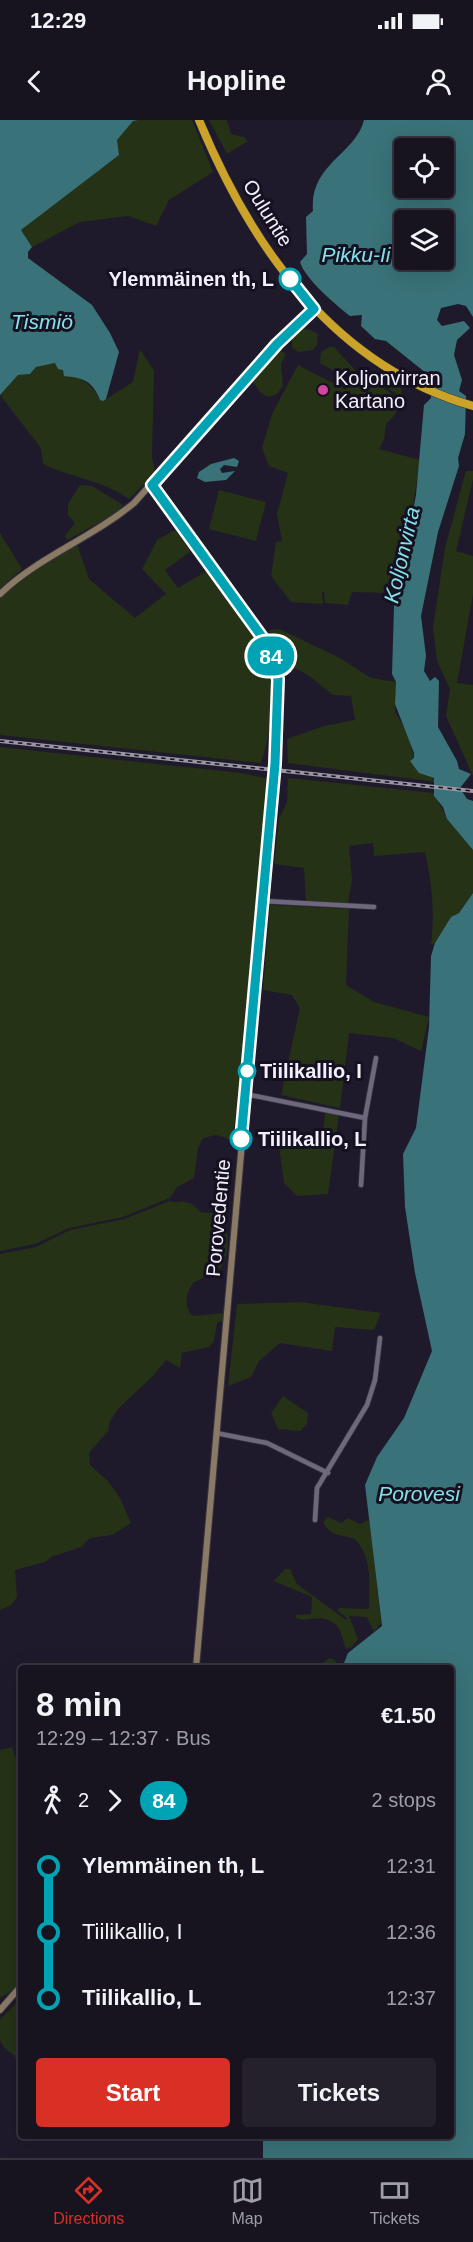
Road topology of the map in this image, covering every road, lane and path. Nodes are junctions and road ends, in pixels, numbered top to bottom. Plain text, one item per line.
1 (199, 120) edge
2 (314, 309) junction
3 (472, 406) edge
4 (152, 485) junction
5 (0, 594) edge
6 (263, 901) junction
7 (374, 907) dead end
8 (376, 1058) dead end
9 (245, 1094) junction
10 (365, 1118) junction
11 (361, 1185) dead end
12 (380, 1338) dead end
13 (216, 1433) junction
14 (327, 1473) junction
15 (315, 1520) dead end
16 (195, 1665) edge
17 (18, 1989) edge
18 (0, 2010) edge

1 - 2 highway, Ouluntie
2 - 3 highway, Ouluntie
2 - 4 street
4 - 5 street
4 - 6 street, Porovedentie, bridge
6 - 7 street
6 - 9 street, Porovedentie
8 - 10 street
9 - 10 street
9 - 13 street, Porovedentie
10 - 11 street
12 - 14 street
13 - 14 street
13 - 16 street, Porovedentie
14 - 15 street
17 - 18 street

